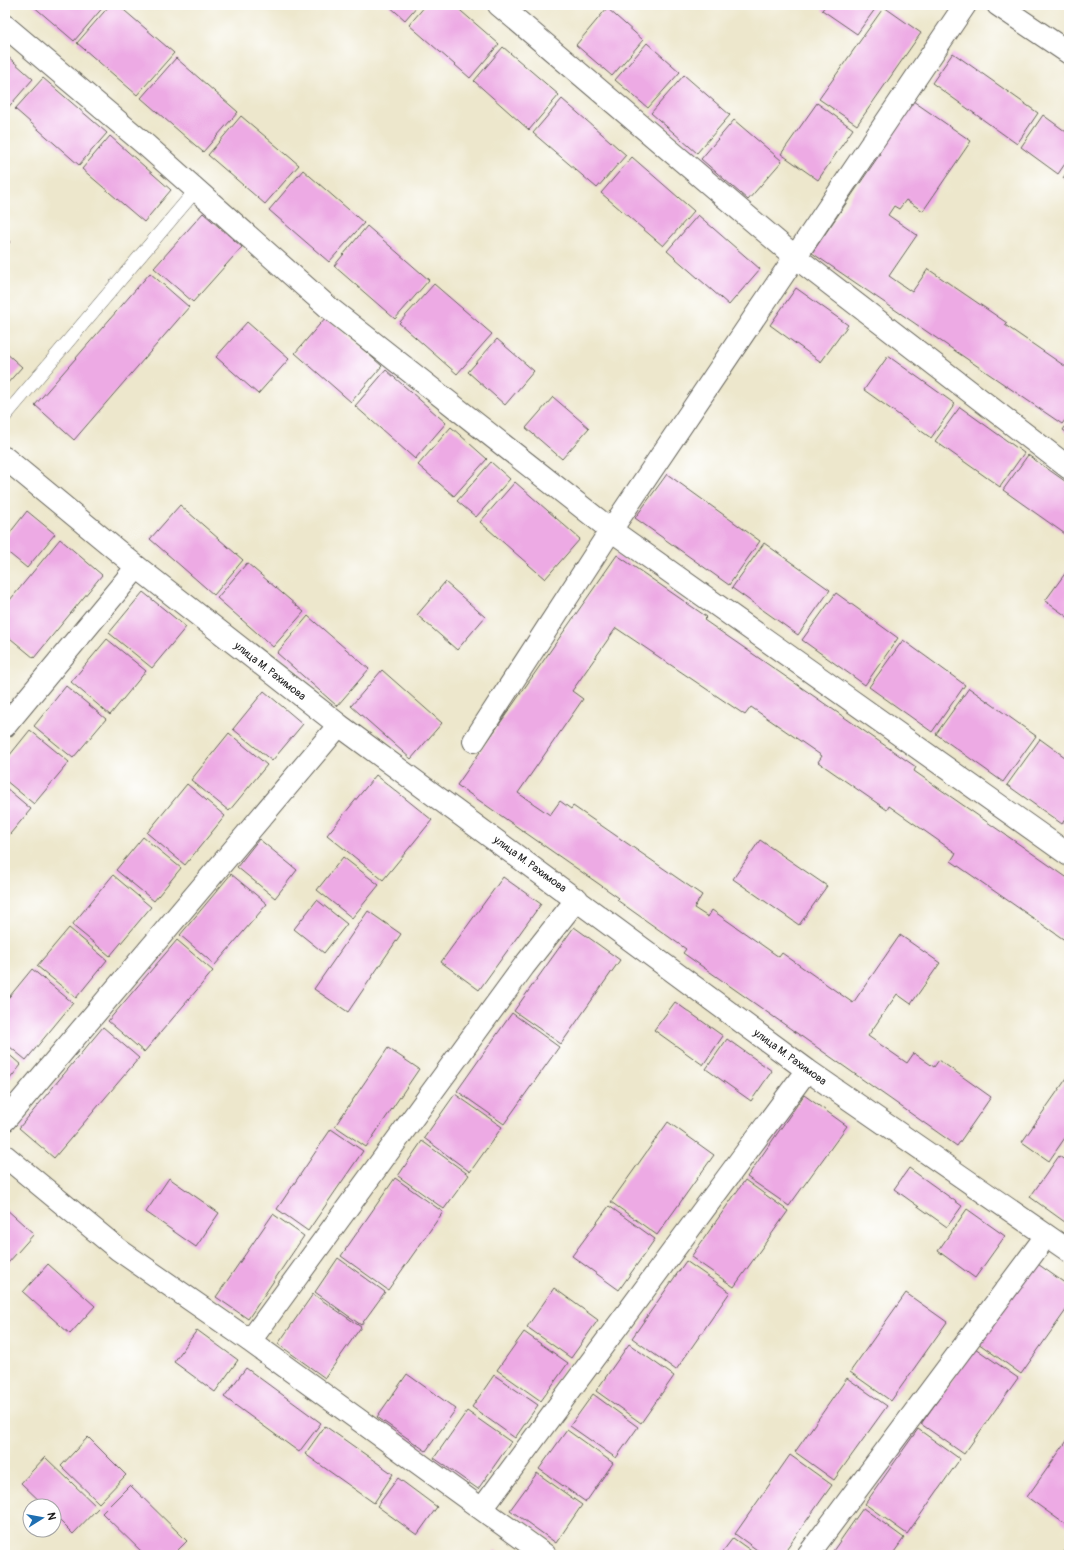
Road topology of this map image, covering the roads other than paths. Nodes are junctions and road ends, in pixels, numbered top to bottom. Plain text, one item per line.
1 (499, 5) edge
2 (965, 5) edge
3 (998, 5) edge
4 (5, 26) edge
5 (1069, 52) edge
6 (196, 190) junction
7 (794, 256) junction
8 (5, 416) edge
9 (5, 458) edge
10 (1069, 468) edge
11 (610, 530) junction
12 (137, 567) junction
13 (339, 725) junction
14 (5, 726) edge
15 (474, 741) dead end
16 (1069, 855) edge
17 (577, 899) junction
18 (807, 1070) junction
19 (5, 1120) edge
20 (5, 1156) edge
21 (1046, 1236) junction
22 (1069, 1251) edge
23 (250, 1341) junction
24 (482, 1509) junction
25 (545, 1555) edge
26 (808, 1555) edge

1 - 7 street
2 - 7 street
3 - 5 street
4 - 6 street
6 - 8 lane
6 - 11 street
7 - 10 street
7 - 11 street
9 - 12 street, улица М. Рахимова
11 - 15 street
11 - 16 street
12 - 13 street, улица М. Рахимова
12 - 14 street
13 - 17 street, улица М. Рахимова
13 - 19 street
17 - 18 street, улица М. Рахимова
17 - 23 street
18 - 21 street, улица М. Рахимова
18 - 24 street
20 - 23 street
21 - 22 street, улица М. Рахимова
21 - 26 street
23 - 24 street
24 - 25 street

